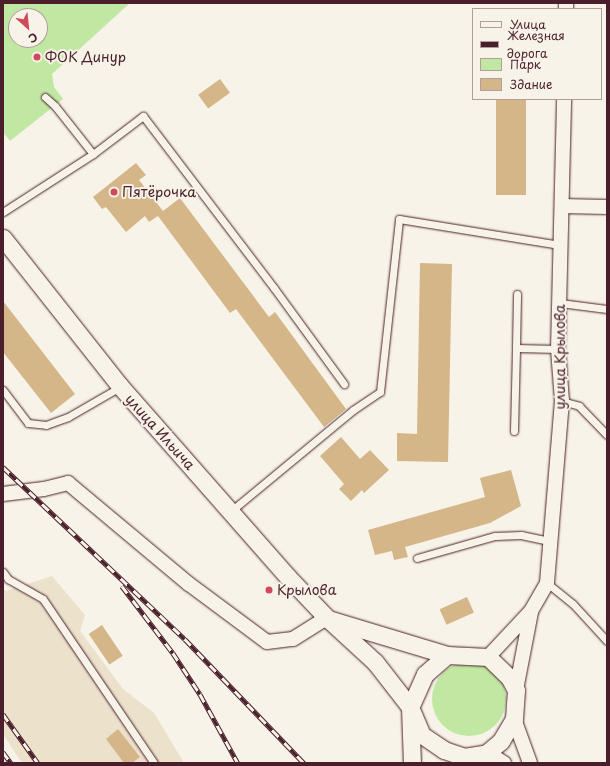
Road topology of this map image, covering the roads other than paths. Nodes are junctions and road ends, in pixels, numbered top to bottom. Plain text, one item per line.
1 (45, 98) dead end
2 (564, 100) edge
3 (92, 154) junction
4 (562, 206) junction
5 (607, 207) edge
6 (3, 212) edge
7 (3, 238) edge
8 (560, 245) junction
9 (517, 294) dead end
10 (560, 303) junction
11 (607, 309) edge
12 (516, 348) junction
13 (558, 349) junction
14 (344, 384) dead end
15 (120, 386) junction
16 (3, 390) edge
17 (562, 401) junction
18 (514, 431) dead end
19 (607, 435) edge
20 (3, 494) edge
21 (230, 510) junction
22 (550, 541) junction
23 (417, 558) dead end
24 (3, 572) edge
25 (547, 583) junction
26 (531, 611) junction
27 (327, 618) junction
28 (607, 640) edge
29 (447, 655) junction
30 (488, 657) junction
31 (516, 690) junction
32 (410, 707) junction
33 (514, 719) junction
34 (482, 758) edge
35 (154, 763) edge
36 (412, 763) edge
37 (504, 763) edge
38 (530, 763) edge

1 - 3 lane
2 - 4 street, улица Крылова
3 - 6 lane
3 - 14 lane
4 - 5 street
4 - 8 street, улица Крылова
7 - 15 street, улица Ильича
8 - 10 street, улица Крылова
8 - 21 lane
9 - 12 lane
10 - 11 lane
10 - 13 street, улица Крылова
12 - 13 lane
12 - 18 lane
13 - 17 street, улица Крылова
15 - 16 lane
15 - 21 street, улица Ильича
17 - 19 lane
17 - 22 street, улица Крылова
20 - 27 street
21 - 27 street, улица Ильича
22 - 23 lane
22 - 25 street, улица Крылова
24 - 35 lane
25 - 26 street, улица Крылова
25 - 28 lane
26 - 30 street
26 - 31 street
27 - 29 street, улица Ильича
27 - 32 street, улица Ильича
29 - 30 street
29 - 32 street
30 - 31 street
31 - 33 street
32 - 34 street
32 - 36 street
33 - 34 street
33 - 38 street
34 - 37 street

